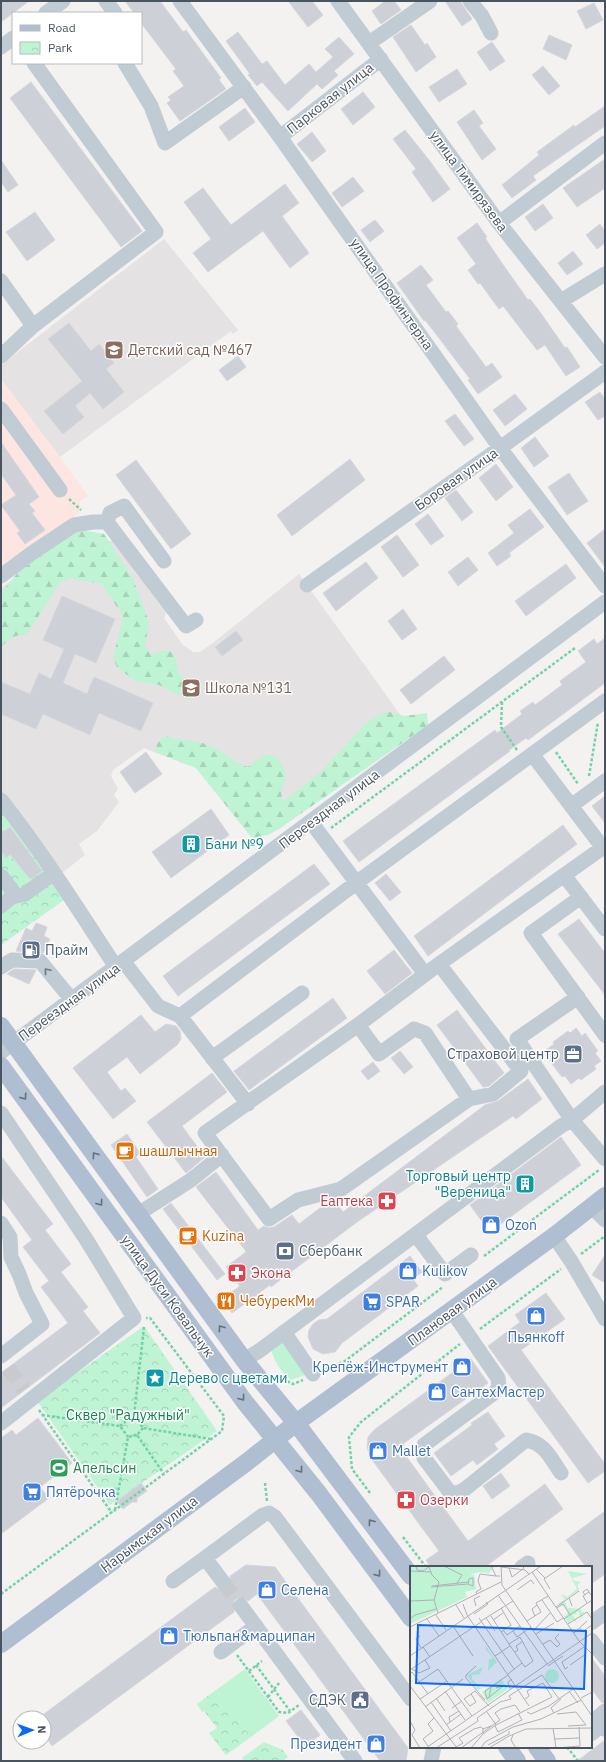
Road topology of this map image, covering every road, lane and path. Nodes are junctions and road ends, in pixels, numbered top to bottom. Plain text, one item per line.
1 (63, 1) edge
2 (106, 1) edge
3 (180, 1) edge
4 (338, 1) edge
5 (430, 1) edge
6 (470, 1) edge
7 (47, 12) edge
8 (114, 12) edge
9 (491, 33) dead end
10 (12, 39) edge
11 (369, 43) junction
12 (1, 47) edge
13 (380, 58) junction
14 (35, 64) edge
15 (126, 64) edge
16 (244, 87) junction
17 (280, 137) junction
18 (605, 143) edge
19 (499, 223) junction
20 (605, 274) edge
21 (1, 281) edge
22 (561, 301) junction
23 (33, 326) junction
24 (1, 356) edge
25 (605, 357) edge
26 (605, 372) edge
27 (1, 409) edge
28 (500, 448) junction
29 (60, 490) joint
30 (100, 522) junction
31 (164, 561) dead end
32 (1, 576) edge
33 (307, 585) dead end
34 (605, 586) edge
35 (605, 602) edge
36 (196, 620) dead end
37 (575, 648) dead end
38 (502, 701) junction
39 (603, 702) edge
40 (549, 742) junction
41 (528, 757) junction
42 (605, 782) edge
43 (586, 796) junction
44 (1, 800) edge
45 (571, 806) junction
46 (311, 822) junction
47 (321, 835) junction
48 (604, 847) edge
49 (54, 873) junction
50 (564, 875) junction
51 (1, 876) edge
52 (356, 883) junction
53 (581, 897) junction
54 (6, 902) edge
55 (605, 929) edge
56 (440, 964) junction
57 (120, 965) junction
58 (1, 967) edge
59 (425, 974) junction
60 (302, 992) dead end
61 (578, 998) junction
62 (72, 1000) junction
63 (599, 1015) edge
64 (180, 1016) junction
65 (358, 1025) junction
66 (1, 1026) edge
67 (605, 1035) edge
68 (7, 1048) edge
69 (212, 1058) junction
70 (1, 1066) edge
71 (605, 1092) edge
72 (469, 1099) junction
73 (248, 1104) junction
74 (1, 1113) edge
75 (572, 1120) junction
76 (222, 1155) junction
77 (605, 1159) edge
78 (598, 1201) edge
79 (138, 1214) junction
80 (605, 1220) edge
81 (1, 1223) edge
82 (416, 1235) junction
83 (554, 1236) junction
84 (605, 1236) edge
85 (471, 1255) dead end
86 (571, 1261) junction
87 (452, 1311) junction
88 (134, 1318) junction
89 (150, 1318) junction
90 (605, 1319) edge
91 (284, 1332) junction
92 (470, 1336) junction
93 (244, 1360) junction
94 (3, 1361) edge
95 (277, 1376) dead end
96 (309, 1377) joint
97 (28, 1395) junction
98 (42, 1415) junction
99 (134, 1415) junction
100 (1, 1423) edge
101 (296, 1423) junction
102 (120, 1426) junction
103 (143, 1428) junction
104 (137, 1435) junction
105 (128, 1437) junction
106 (276, 1439) junction
107 (211, 1440) junction
108 (561, 1473) dead end
109 (164, 1474) junction
110 (370, 1495) dead end
111 (115, 1511) junction
112 (112, 1513) junction
113 (398, 1531) dead end
114 (205, 1558) junction
115 (425, 1566) edge
116 (410, 1575) edge
117 (173, 1582) dead end
118 (223, 1582) tunnel mouth
119 (1, 1594) edge
120 (241, 1606) tunnel mouth
121 (605, 1613) edge
122 (410, 1617) edge
123 (592, 1622) edge
124 (256, 1626) junction
125 (592, 1641) edge
126 (1, 1644) edge
127 (225, 1649) joint
128 (605, 1658) edge
129 (262, 1661) dead end
130 (256, 1665) junction
131 (248, 1671) junction
132 (279, 1683) dead end
133 (274, 1689) junction
134 (268, 1697) junction
135 (309, 1698) junction
136 (410, 1698) edge
137 (290, 1712) junction
138 (434, 1748) edge
139 (508, 1748) edge
140 (538, 1748) edge
141 (573, 1748) edge
142 (570, 1750) joint
143 (347, 1758) edge
144 (431, 1761) edge
145 (517, 1761) edge
146 (547, 1761) edge
147 (578, 1761) edge

1 - 7 street
2 - 8 street
3 - 16 street, улица Профинтерна
4 - 11 street, улица Тимирязева
5 - 11 street
6 - 9 street
10 - 12 street
11 - 13 street, улица Тимирязева
13 - 17 street, Парковая улица
13 - 19 street, улица Тимирязева
14 - 23 street
15 - 16 street
16 - 17 street, улица Профинтерна
17 - 28 street, улица Профинтерна
18 - 19 street
19 - 22 street, улица Тимирязева
20 - 22 street
21 - 23 street
22 - 25 street, улица Тимирязева
23 - 24 street
26 - 28 street, Боровая улица
27 - 29 street
28 - 33 street, Боровая улица
28 - 34 street, улица Профинтерна
29 - 30 path
30 - 31 street
30 - 32 street
30 - 36 street
35 - 46 street, Переездная улица
37 - 38 path
38 - 41 path
38 - 47 path
39 - 40 street
39 - 43 path
40 - 41 street
40 - 43 path
41 - 45 street
41 - 52 street
42 - 43 street
43 - 45 street
44 - 49 street
45 - 48 street
46 - 47 street
46 - 57 street, Переездная улица
47 - 52 street
48 - 50 street
49 - 54 street
49 - 57 street
50 - 53 street
50 - 56 street
51 - 54 street
52 - 59 street
52 - 64 street
53 - 55 street
53 - 61 street
56 - 59 street
56 - 72 street
57 - 62 street, Переездная улица
57 - 64 street
62 -> 58 street
59 - 65 street
60 - 69 street
61 - 63 street
61 - 75 street
62 - 68 street, Переездная улица
63 - 67 street
64 - 69 street
65 - 72 street
65 - 73 street
66 - 68 main road, улица Дуси Ковальчук
79 -> 68 main road, улица Дуси Ковальчук
69 - 73 street
70 -> 106 main road, улица Дуси Ковальчук
71 - 75 street
72 - 76 street
73 - 76 street
74 - 88 street
75 - 77 street
75 - 82 street
76 - 79 street
78 - 80 street
78 - 83 main road, Плановая улица
93 -> 79 main road, улица Дуси Ковальчук
81 - 94 street
82 - 85 street
82 - 91 street
83 - 86 street
83 - 87 main road, Плановая улица
84 - 86 path
86 - 90 street
86 - 92 path
87 - 92 street
87 - 101 main road, Плановая улица
88 - 89 path
88 - 97 street
89 - 99 path
89 - 107 path
91 - 93 street
91 - 96 street
92 - 108 street
92 - 110 path
93 - 101 main road, улица Дуси Ковальчук
95 - 96 path
97 - 98 path
97 - 100 street
98 - 102 path
98 - 112 path
99 - 102 path
99 - 103 path
101 - 106 main road, Нарымская улица
116 -> 101 main road, улица Дуси Ковальчук
102 - 105 path
103 - 104 path
103 - 107 path
104 - 105 path
104 - 109 path
105 - 111 path
106 -> 122 main road, улица Дуси Ковальчук
106 - 126 main road, Нарымская улица
107 - 109 path
109 - 111 path
111 - 112 path
112 - 119 path
113 - 115 path
114 - 117 street
114 - 118 street
114 - 136 street
120 - 124 street
121 - 123 street
124 - 127 street
124 - 135 street
125 - 128 street
127 - 131 path
129 - 130 path
130 - 131 path
130 - 133 path
131 - 134 path
132 - 133 path
133 - 134 path
133 - 137 path
134 - 137 path
135 - 137 path
135 - 143 street
138 - 144 street
139 - 145 main road
140 - 146 main road
141 - 142 path
142 - 147 path

